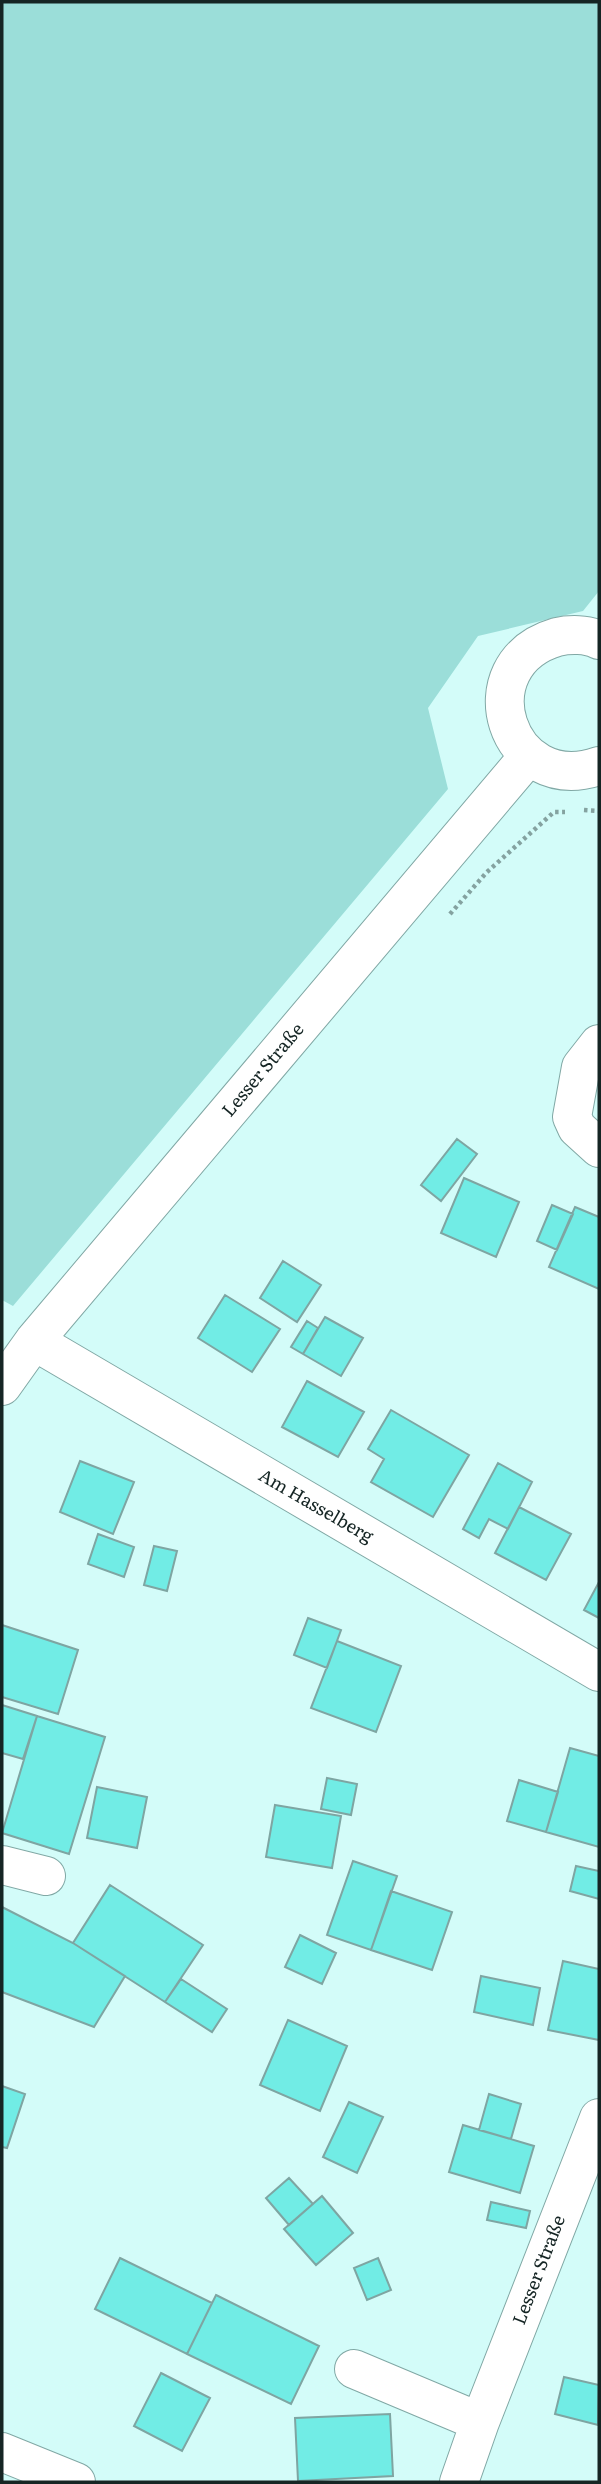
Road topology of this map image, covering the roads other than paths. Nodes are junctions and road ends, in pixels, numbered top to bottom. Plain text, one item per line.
1 (599, 640) edge
2 (528, 757) junction
3 (599, 766) edge
4 (599, 1044) edge
5 (599, 1148) edge
6 (34, 1341) junction
7 (2, 1386) edge
8 (599, 1672) edge
9 (2, 1865) edge
10 (46, 1876) dead end
11 (599, 2118) edge
12 (354, 2369) dead end
13 (480, 2422) junction
14 (2, 2452) edge
15 (76, 2482) edge
16 (459, 2482) edge

1 - 2 street
2 - 3 street
2 - 6 street, Lesser Straße
4 - 5 street
6 - 7 street, Lesser Straße
6 - 8 street, Am Hasselberg
9 - 10 street
11 - 13 street, Lesser Straße
12 - 13 street
13 - 16 street, Lesser Straße
14 - 15 street

